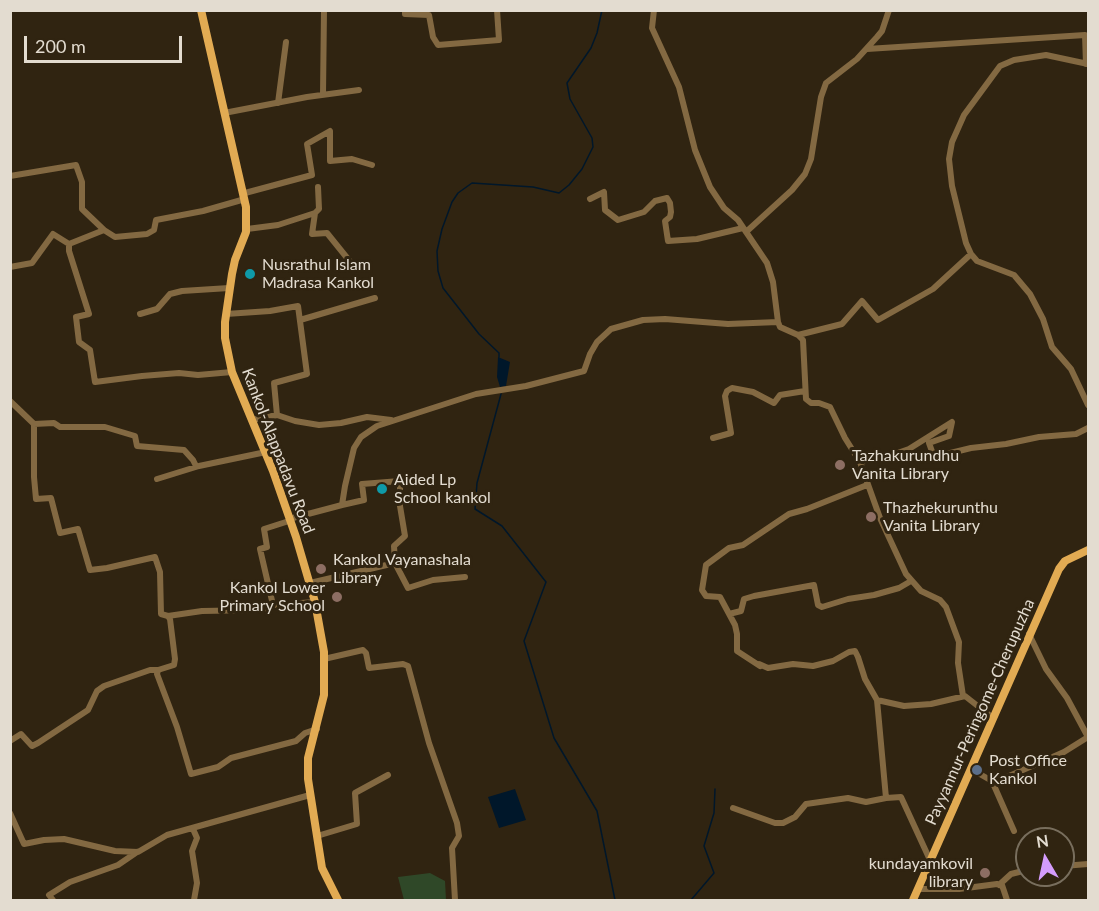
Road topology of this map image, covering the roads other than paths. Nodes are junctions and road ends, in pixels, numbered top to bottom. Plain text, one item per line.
1 (201, 10) edge
2 (324, 10) edge
3 (405, 10) edge
4 (497, 10) edge
5 (654, 10) edge
6 (889, 10) edge
7 (286, 42) dead end
8 (866, 49) junction
9 (1087, 64) edge
10 (359, 90) dead end
11 (323, 94) junction
12 (278, 103) junction
13 (224, 113) junction
14 (372, 165) dead end
15 (10, 176) edge
16 (318, 187) dead end
17 (245, 196) junction
18 (590, 199) dead end
19 (315, 213) junction
20 (247, 229) junction
21 (104, 230) junction
22 (744, 230) junction
23 (69, 244) junction
24 (971, 254) junction
25 (352, 264) dead end
26 (10, 267) edge
27 (229, 288) junction
28 (375, 298) dead end
29 (140, 314) dead end
30 (226, 314) junction
31 (300, 320) junction
32 (778, 322) junction
33 (798, 335) junction
34 (232, 372) junction
35 (805, 391) junction
36 (10, 401) edge
37 (1089, 405) edge
38 (276, 415) junction
39 (252, 420) junction
40 (393, 421) junction
41 (34, 424) junction
42 (1089, 428) edge
43 (713, 438) dead end
44 (266, 452) junction
45 (860, 462) junction
46 (196, 466) junction
47 (157, 479) dead end
48 (867, 485) junction
49 (342, 505) junction
50 (289, 520) junction
51 (1089, 550) edge
52 (395, 563) junction
53 (465, 577) dead end
54 (911, 581) junction
55 (310, 583) junction
56 (315, 602) junction
57 (273, 604) junction
58 (729, 614) junction
59 (168, 616) junction
60 (1029, 634) junction
61 (324, 659) junction
62 (755, 659) dead end
63 (760, 666) junction
64 (158, 670) junction
65 (963, 696) junction
66 (877, 700) junction
67 (993, 718) junction
68 (317, 729) junction
69 (1088, 737) edge
70 (10, 741) edge
71 (971, 769) junction
72 (388, 775) dead end
73 (992, 781) junction
74 (310, 795) junction
75 (886, 798) junction
76 (733, 808) dead end
77 (10, 813) edge
78 (12, 823) edge
79 (193, 829) junction
80 (1014, 831) dead end
81 (317, 836) junction
82 (138, 852) junction
83 (930, 860) junction
84 (1015, 873) edge
85 (999, 885) junction
86 (919, 889) junction
87 (53, 900) edge
88 (194, 900) edge
89 (338, 900) edge
90 (455, 900) edge
91 (913, 900) edge
92 (1007, 900) edge

1 - 13 main road, Kankol-Alappadavu Road
2 - 11 street
3 - 4 street
5 - 22 street
6 - 8 street
7 - 12 street
8 - 9 street
8 - 22 street
9 - 24 street
10 - 11 street
11 - 12 street
12 - 13 street
13 - 17 main road, Kankol-Alappadavu Road
14 - 17 street
15 - 21 street
16 - 19 street
17 - 20 main road, Kankol-Alappadavu Road
17 - 21 street
18 - 22 street
19 - 20 street
19 - 25 street
20 - 27 main road, Kankol-Alappadavu Road
21 - 23 street
22 - 32 street
23 - 26 street
23 - 34 street
24 - 33 street
24 - 37 street
27 - 29 street
27 - 30 main road, Kankol-Alappadavu Road
28 - 31 street
30 - 31 street
30 - 34 main road, Kankol-Alappadavu Road
31 - 38 street
32 - 33 street
32 - 40 street
33 - 35 street
34 - 39 main road, Kankol-Alappadavu Road
35 - 43 street
35 - 45 street
36 - 41 street
38 - 39 street
38 - 40 street
39 - 44 main road, Kankol-Alappadavu Road
40 - 49 street
41 - 46 street
41 - 59 street
42 - 45 street
44 - 46 street
44 - 50 main road, Kankol-Alappadavu Road
45 - 48 street
46 - 47 street
48 - 54 street
48 - 58 street
49 - 50 street
49 - 52 street
50 - 55 main road, Kankol-Alappadavu Road
50 - 57 street
51 - 60 main road, Payyannur-Peringome-Cherupuzha
52 - 53 street
52 - 55 street
54 - 58 street
54 - 65 street
55 - 56 main road, Kankol-Alappadavu Road
56 - 57 street
56 - 61 main road, Kankol-Alappadavu Road
57 - 59 street
58 - 63 street
59 - 64 street
60 - 67 main road, Payyannur-Peringome-Cherupuzha
60 - 69 street
61 - 68 main road, Kankol-Alappadavu Road
61 - 90 street
62 - 63 street
63 - 66 street
64 - 68 street
64 - 70 street
65 - 66 street
65 - 67 street
66 - 75 street
67 - 71 main road, Payyannur-Peringome-Cherupuzha
68 - 74 main road, Kankol-Alappadavu Road
69 - 73 street
71 - 73 street
71 - 83 main road, Payyannur-Peringome-Cherupuzha
72 - 81 street
73 - 80 street
74 - 79 street
74 - 81 main road, Kankol-Alappadavu Road
75 - 76 street
75 - 83 street
77 - 78 street
78 - 82 street
79 - 82 street
79 - 88 street
81 - 89 main road, Kankol-Alappadavu Road
82 - 87 street
83 - 86 main road, Payyannur-Peringome-Cherupuzha
84 - 85 street
85 - 86 street
85 - 92 street
86 - 91 main road, Payyannur-Peringome-Cherupuzha

